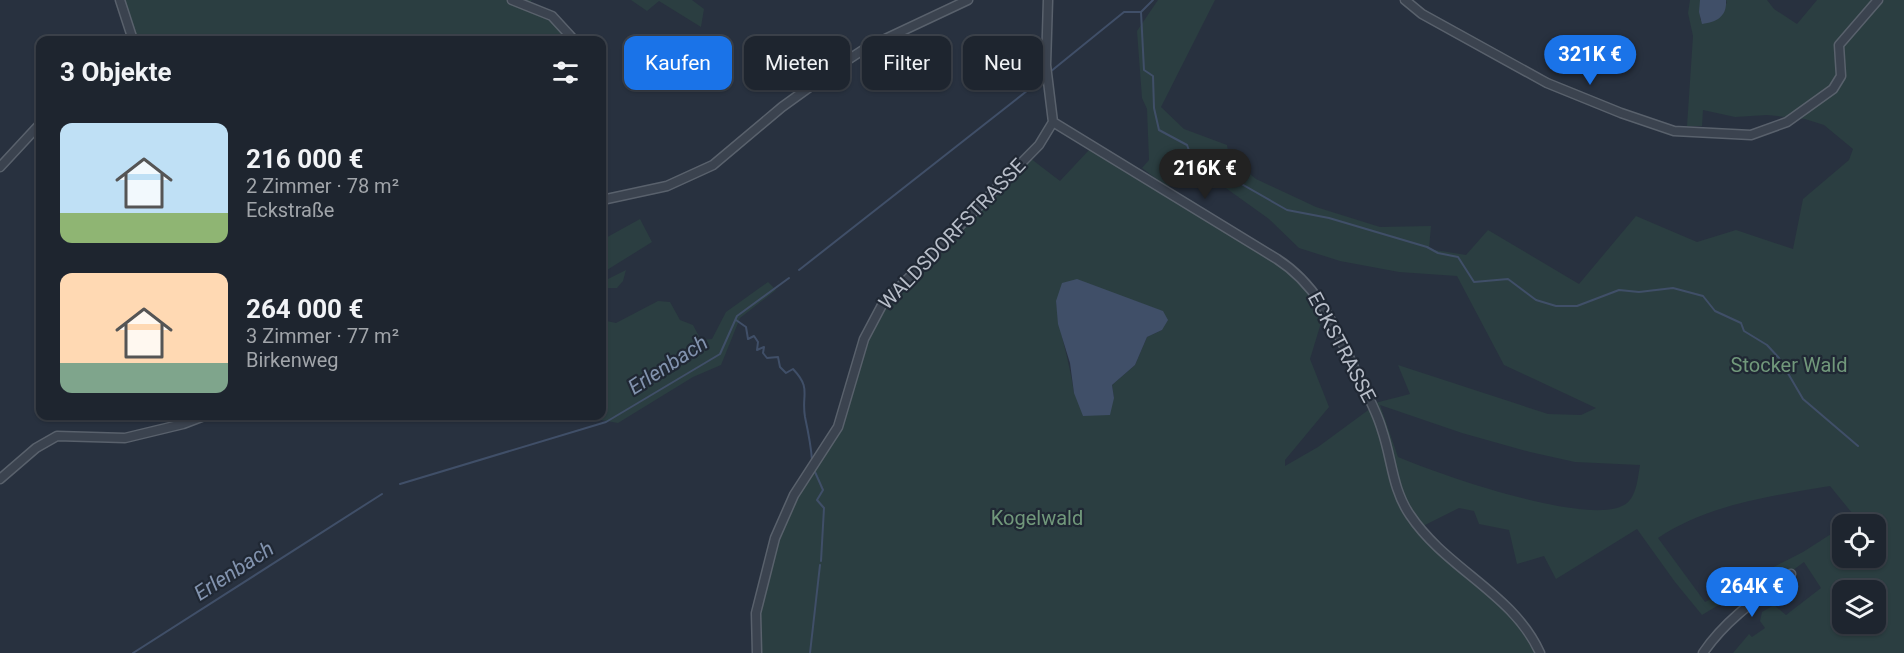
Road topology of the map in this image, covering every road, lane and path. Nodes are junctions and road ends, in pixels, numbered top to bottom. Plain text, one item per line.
1 (120, 0) edge
2 (512, 0) edge
3 (968, 0) edge
4 (1048, 0) edge
5 (1405, 0) edge
6 (1878, 0) edge
7 (132, 36) edge
8 (570, 36) edge
9 (1053, 122) junction
10 (36, 128) edge
11 (0, 167) edge
12 (606, 199) edge
13 (194, 420) edge
14 (0, 479) edge
15 (1791, 574) dead end
16 (757, 653) edge
17 (1540, 653) edge
18 (1703, 653) edge

1 - 7 street
2 - 8 street
3 - 12 street
4 - 9 street
5 - 6 street
9 - 16 street, WALDSDORFSTRASSE
9 - 17 street, ECKSTRASSE
10 - 11 street
13 - 14 street
15 - 18 street

